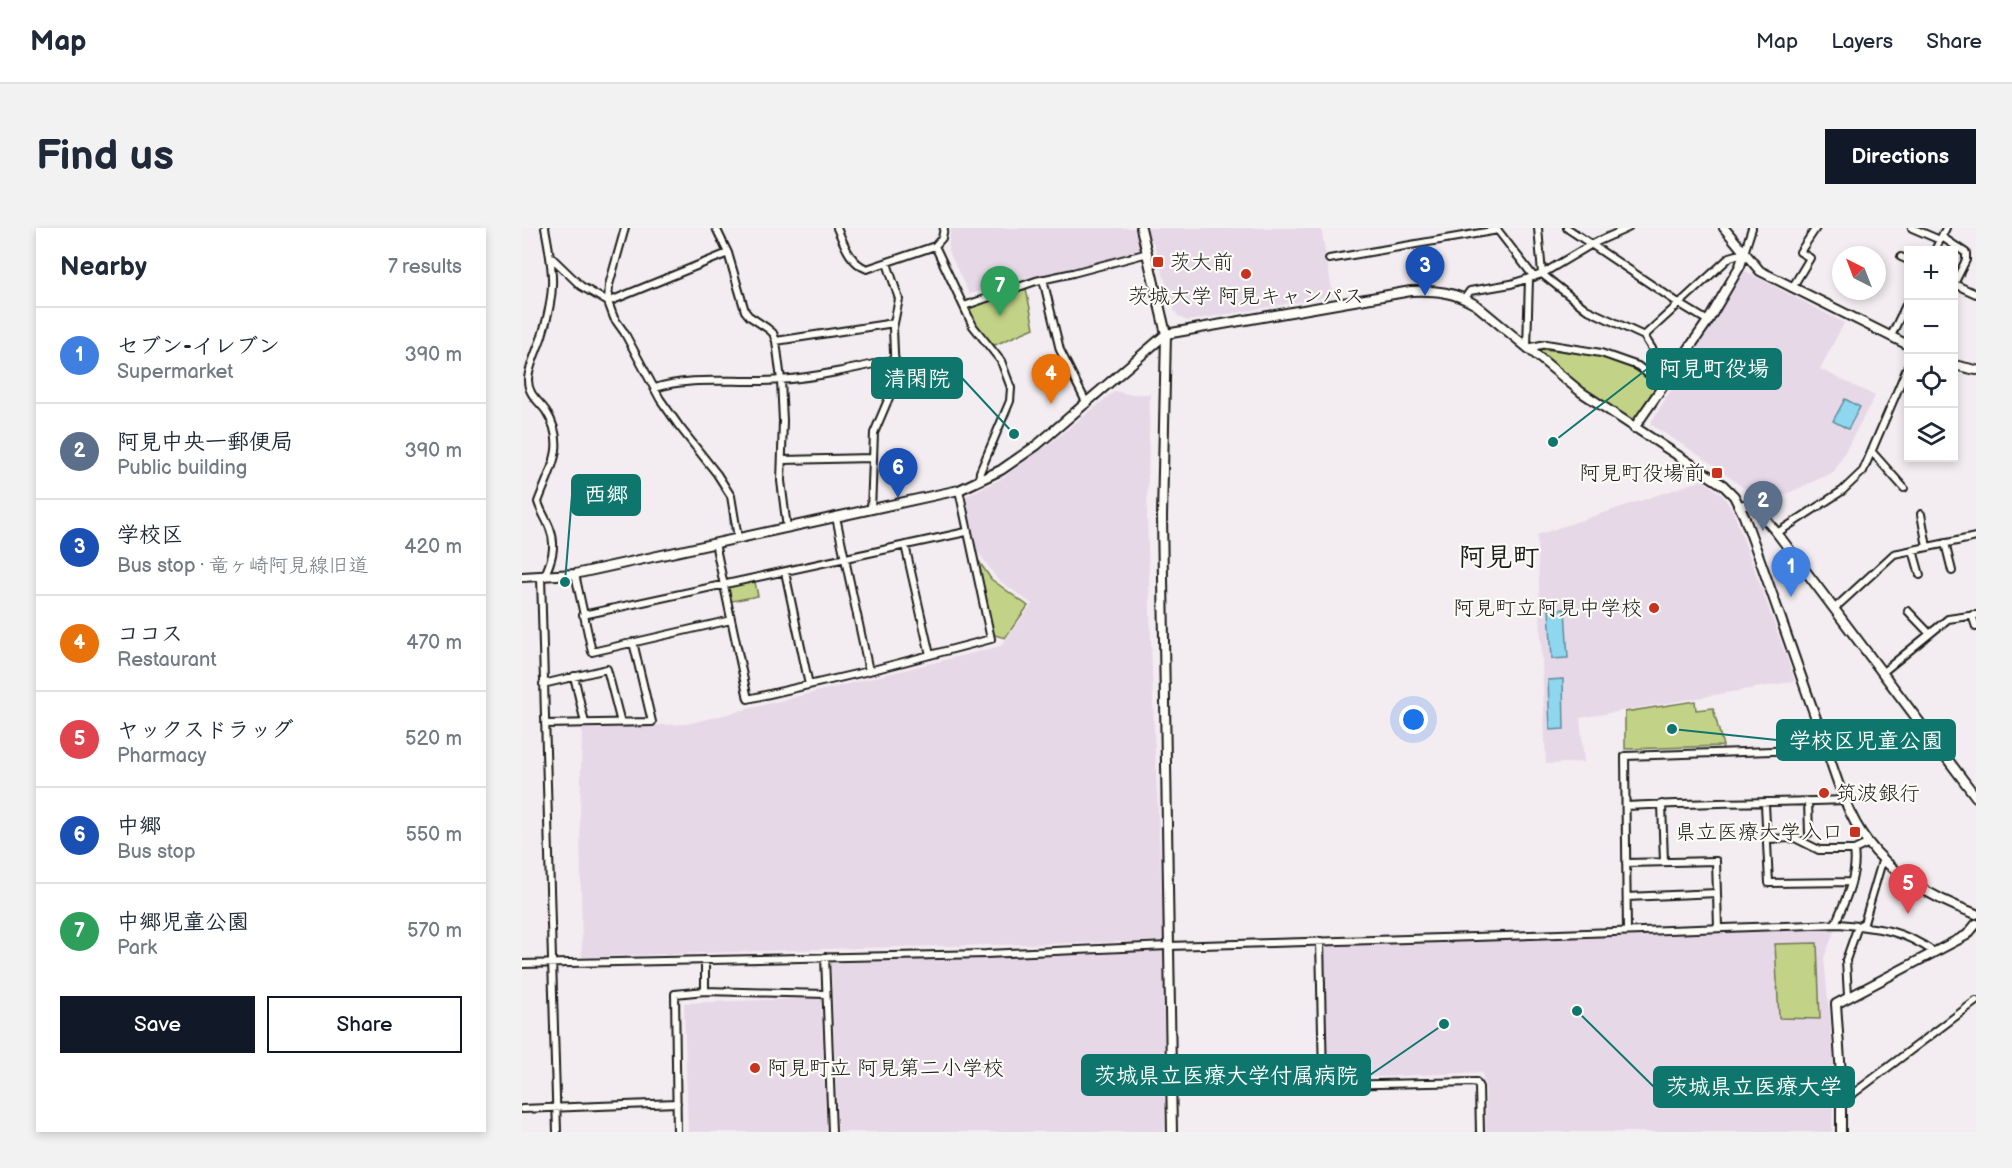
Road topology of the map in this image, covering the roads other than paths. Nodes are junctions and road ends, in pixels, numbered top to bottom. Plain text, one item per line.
1 (545, 228) edge
2 (625, 228) edge
3 (716, 228) edge
4 (837, 228) edge
5 (944, 228) edge
6 (1142, 228) edge
7 (1538, 228) edge
8 (1567, 228) edge
9 (1628, 228) edge
10 (1724, 228) edge
11 (1752, 228) edge
12 (1816, 228) edge
13 (1912, 228) edge
14 (1946, 228) edge
15 (1497, 229) edge
16 (1941, 239) junction
17 (1592, 244) junction
18 (935, 246) junction
19 (1937, 246) edge
20 (1954, 246) edge
21 (1958, 249) edge
22 (728, 253) junction
23 (1744, 253) junction
24 (1148, 254) junction
25 (551, 257) junction
26 (1901, 257) dead end
27 (1904, 258) edge
28 (1329, 259) dead end
29 (887, 263) junction
30 (1542, 274) junction
31 (1958, 276) edge
32 (1532, 278) junction
33 (1043, 279) junction
34 (1958, 286) edge
35 (1792, 288) junction
36 (1976, 294) edge
37 (1465, 298) junction
38 (608, 302) junction
39 (1680, 304) junction
40 (964, 306) junction
41 (1904, 309) edge
42 (1708, 321) junction
43 (894, 323) junction
44 (1166, 334) junction
45 (1644, 336) junction
46 (1891, 336) junction
47 (776, 341) junction
48 (1904, 343) edge
49 (1527, 348) junction
50 (895, 359) junction
51 (1958, 366) edge
52 (1976, 370) edge
53 (522, 371) edge
54 (530, 373) junction
55 (1904, 376) edge
56 (1670, 377) junction
57 (781, 380) junction
58 (1663, 386) junction
59 (655, 388) junction
60 (1087, 404) junction
61 (1634, 428) junction
62 (1872, 452) junction
63 (871, 458) junction
64 (783, 460) junction
65 (980, 481) junction
66 (1904, 488) dead end
67 (958, 490) junction
68 (1740, 506) junction
69 (871, 510) junction
70 (1921, 514) dead end
71 (836, 517) junction
72 (787, 528) junction
73 (966, 532) junction
74 (1777, 533) junction
75 (1976, 537) edge
76 (738, 538) junction
77 (715, 543) junction
78 (1945, 543) junction
79 (905, 545) junction
80 (1927, 547) junction
81 (1913, 550) junction
82 (845, 558) junction
83 (1952, 571) dead end
84 (785, 572) junction
85 (575, 574) junction
86 (1920, 575) dead end
87 (522, 577) edge
88 (542, 577) junction
89 (723, 585) junction
90 (1835, 608) junction
91 (1908, 611) dead end
92 (584, 615) junction
93 (1974, 615) edge
94 (731, 620) junction
95 (1976, 627) edge
96 (1929, 633) junction
97 (633, 642) junction
98 (930, 655) junction
99 (869, 671) junction
100 (1883, 672) junction
101 (574, 676) junction
102 (543, 684) junction
103 (809, 685) junction
104 (585, 723) junction
105 (621, 723) junction
106 (544, 724) junction
107 (1827, 749) junction
108 (1976, 797) edge
109 (1846, 801) junction
110 (1808, 802) junction
111 (1662, 804) junction
112 (1765, 804) junction
113 (1626, 806) junction
114 (1809, 832) dead end
115 (1767, 839) junction
116 (1869, 843) junction
117 (1854, 850) junction
118 (1883, 858) junction
119 (1664, 862) junction
120 (1626, 863) junction
121 (1851, 882) junction
122 (1717, 893) junction
123 (1627, 897) junction
124 (1976, 914) edge
125 (1835, 924) junction
126 (1976, 924) edge
127 (1858, 926) junction
128 (1718, 927) junction
129 (1627, 931) junction
130 (1320, 941) junction
131 (1168, 945) junction
132 (1934, 952) junction
133 (825, 957) junction
134 (705, 960) junction
135 (552, 963) junction
136 (522, 964) edge
137 (705, 991) junction
138 (826, 994) junction
139 (1848, 996) junction
140 (1976, 1001) edge
141 (1842, 1102) junction
142 (676, 1103) junction
143 (556, 1107) junction
144 (522, 1109) edge
145 (557, 1132) edge
146 (677, 1132) edge
147 (832, 1132) edge
148 (1172, 1132) edge
149 (1480, 1132) edge
150 (1841, 1132) edge

1 - 25 street
2 - 38 street
3 - 22 street
4 - 29 street
5 - 18 street
6 - 24 street
7 - 30 street
8 - 17 street
9 - 17 street
10 - 23 street
11 - 23 street
12 - 35 street
13 - 16 street
14 - 16 street
15 - 28 street
15 - 32 street
16 - 19 street
16 - 20 street
17 - 30 street
17 - 39 street
18 - 29 street
18 - 40 street
21 - 31 street
22 - 38 street
22 - 47 street
23 - 35 street
23 - 39 street
23 - 42 street
24 - 33 street
24 - 44 street
25 - 38 street
25 - 54 street
26 - 27 street
29 - 43 street
30 - 32 street
30 - 45 street
32 - 37 street
32 - 49 street
33 - 40 street
33 - 60 street
34 - 36 street
35 - 46 street
37 - 44 street
37 - 49 street
38 - 59 street
39 - 42 street
39 - 45 street
40 - 65 street
41 - 46 street
42 - 56 street
43 - 47 street
43 - 50 street
44 - 60 street
44 - 131 street
45 - 56 street
46 - 48 street
47 - 57 street
49 - 58 street
49 - 61 street
50 - 57 street
50 - 63 street
51 - 52 street
53 - 54 street
54 - 88 street
55 - 62 street
56 - 58 street
57 - 59 street
57 - 64 street
58 - 61 street
59 - 76 street
60 - 65 street
61 - 68 street
62 - 66 street
62 - 74 street
63 - 64 street
63 - 69 street
64 - 72 street
65 - 67 street
67 - 69 street
67 - 73 street
68 - 74 street
68 - 107 street
69 - 71 street
70 - 80 street
71 - 72 street
71 - 82 street
72 - 76 street
73 - 79 street
73 - 98 street
74 - 90 street
75 - 78 street
76 - 77 street
77 - 85 street
77 - 89 street
78 - 80 street
78 - 83 street
79 - 82 street
79 - 98 street
80 - 81 street
81 - 86 street
81 - 90 street
82 - 84 street
82 - 99 street
84 - 89 street
84 - 103 street
85 - 88 street
85 - 92 street
87 - 88 street
88 - 102 street
89 - 92 street
89 - 94 street
90 - 100 street
91 - 96 street
92 - 97 street
93 - 95 street
93 - 96 street
94 - 97 street
94 - 103 street
96 - 100 street
97 - 105 street
98 - 99 street
99 - 103 street
100 - 108 street
101 - 102 street
101 - 104 street
101 - 105 street
102 - 106 street
104 - 105 street
104 - 106 street
106 - 135 street
107 - 109 street
107 - 113 street
109 - 110 street
109 - 116 street
110 - 112 street
110 - 114 street
111 - 112 street
111 - 113 street
111 - 119 street
112 - 115 street
113 - 120 street
115 - 117 street
115 - 121 street
116 - 117 street
116 - 118 street
117 - 121 street
118 - 124 street
118 - 127 street
119 - 120 street
119 - 122 street
120 - 123 street
121 - 125 street
122 - 123 street
122 - 128 street
123 - 129 street
125 - 127 street
125 - 128 street
126 - 132 street
127 - 132 street
127 - 139 street
128 - 129 street
129 - 130 street
130 - 131 street
130 - 149 street
131 - 133 street
131 - 148 street
132 - 139 street
133 - 134 street
133 - 138 street
134 - 135 street
134 - 137 street
135 - 136 street
135 - 143 street
137 - 138 street
137 - 142 street
138 - 147 street
139 - 141 street
140 - 141 street
141 - 150 street
142 - 143 street
142 - 146 street
143 - 144 street
143 - 145 street

